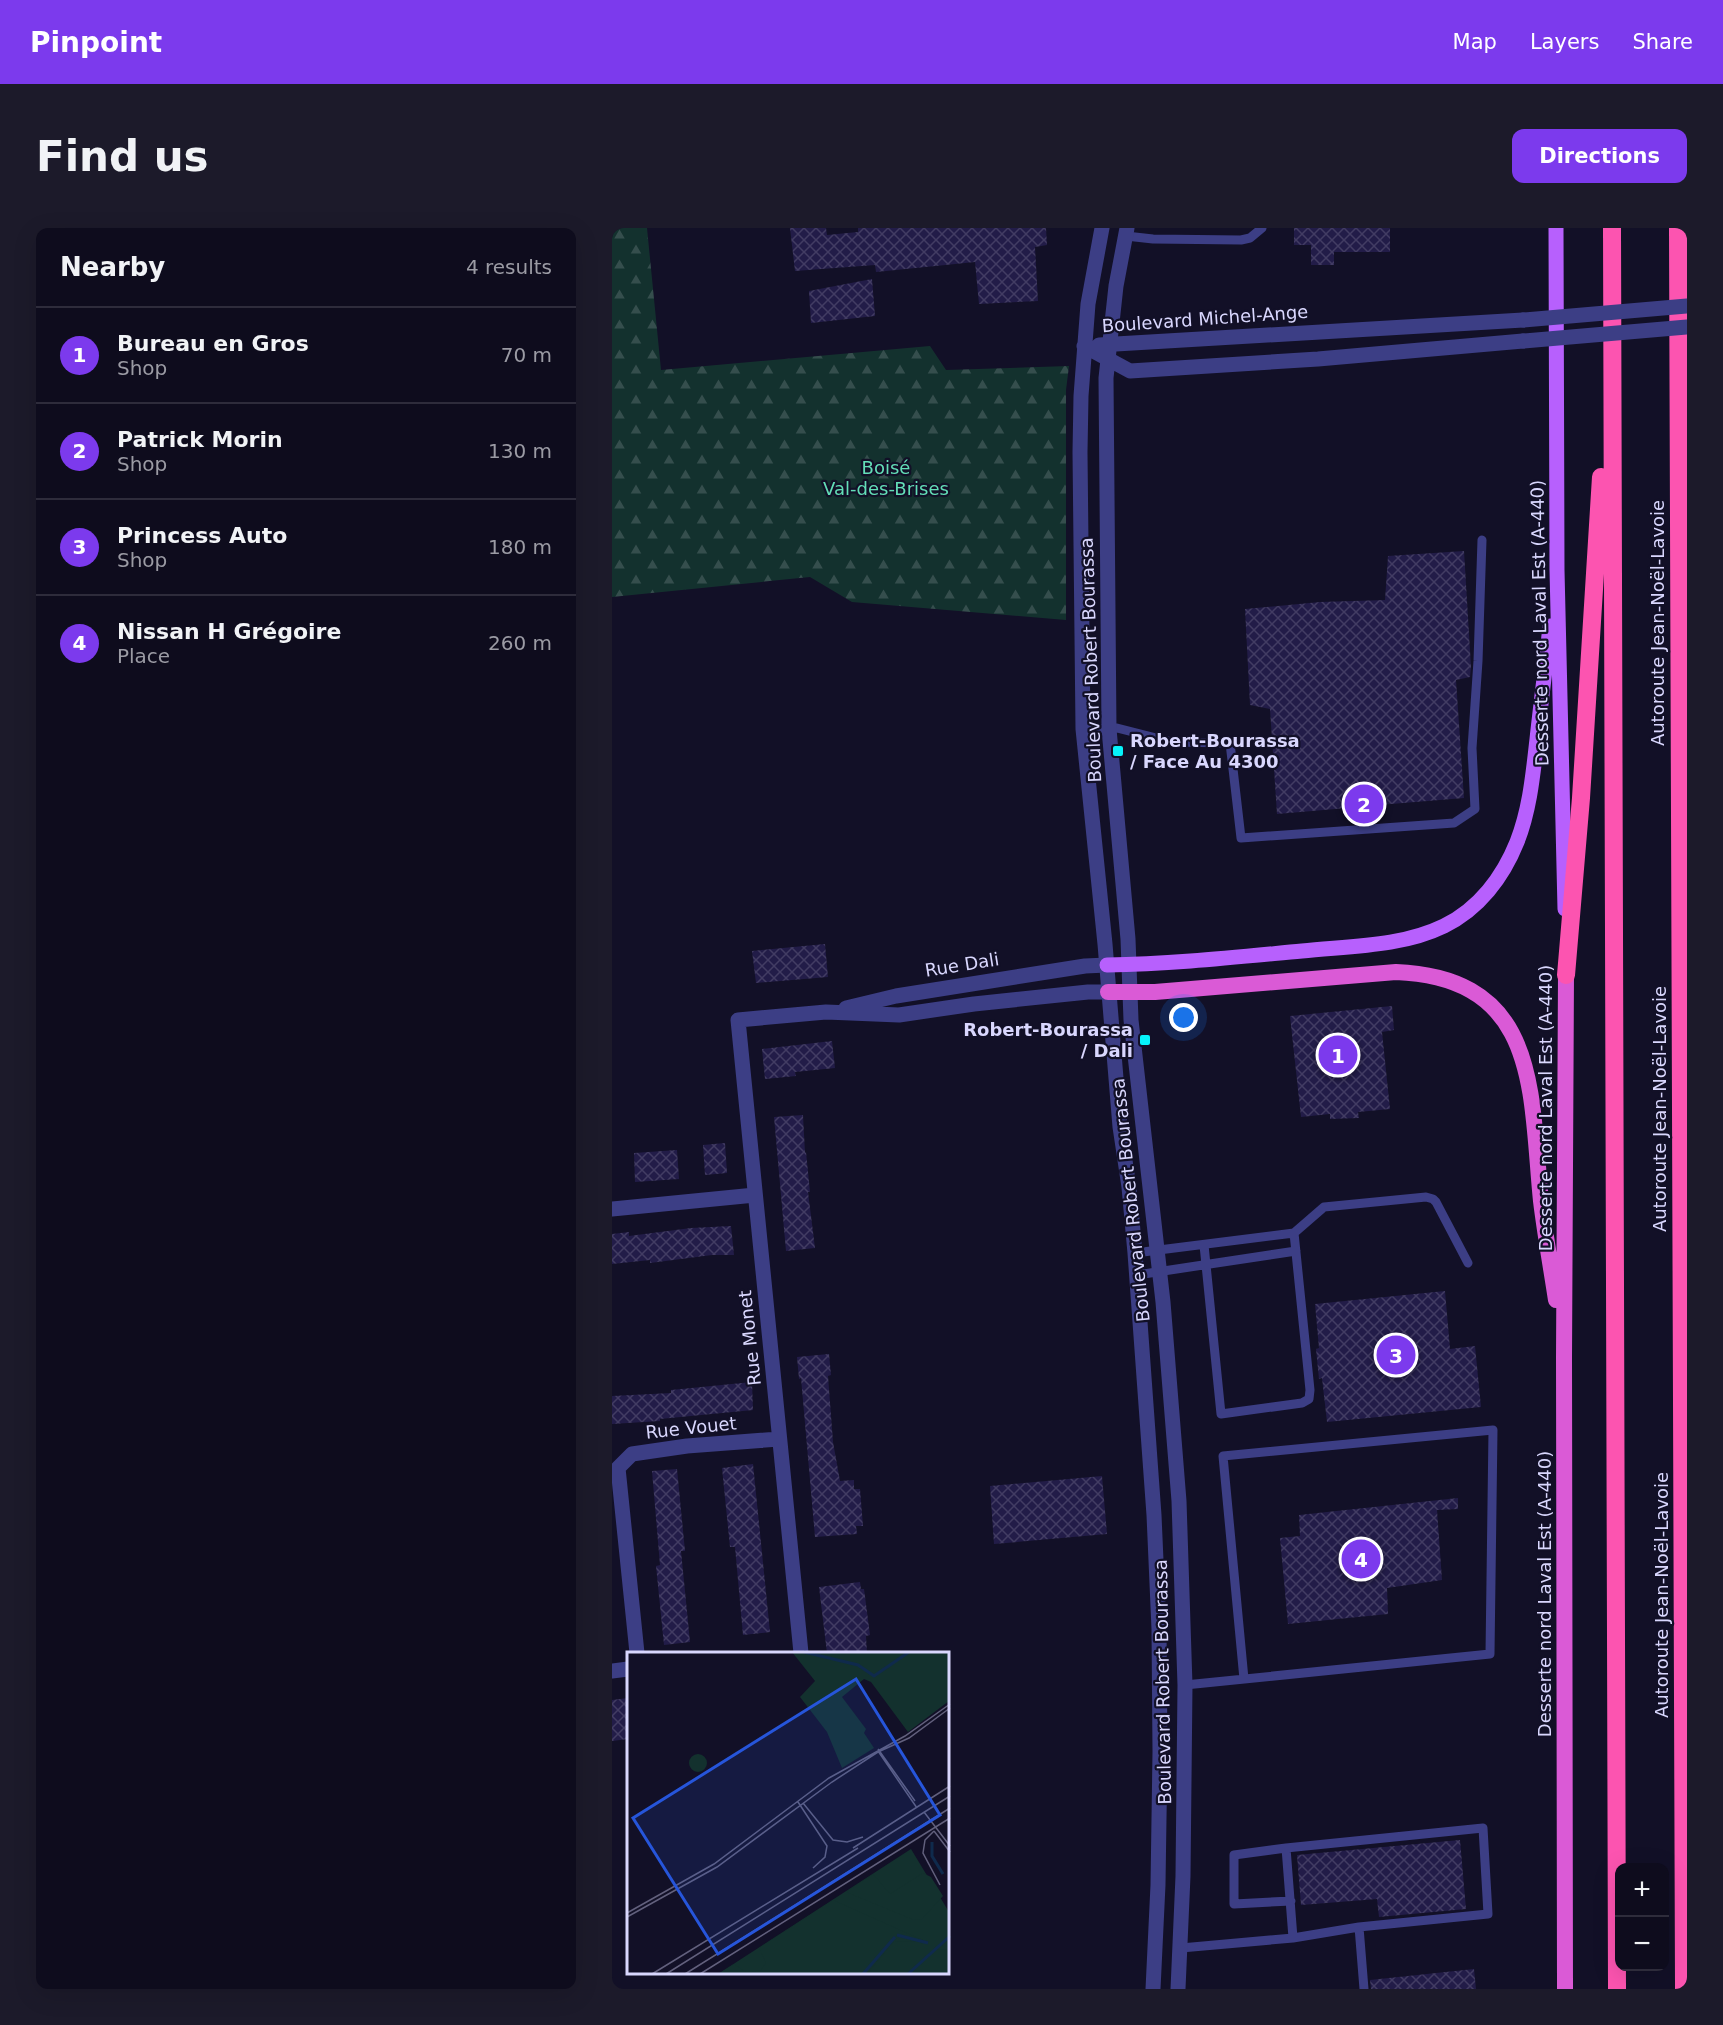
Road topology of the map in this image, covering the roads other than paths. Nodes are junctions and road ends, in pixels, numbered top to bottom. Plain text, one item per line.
1 (1102, 228) edge
2 (1262, 228) edge
3 (1556, 228) edge
4 (1612, 228) edge
5 (1678, 228) edge
6 (1126, 232) edge
7 (1612, 304) junction
8 (1687, 306) edge
9 (1687, 327) edge
10 (1084, 346) junction
11 (1107, 352) junction
12 (1482, 540) dead end
13 (1557, 570) junction
14 (1083, 729) junction
15 (1109, 729) junction
16 (1129, 964) junction
17 (1107, 965) junction
18 (1566, 975) junction
19 (1108, 992) junction
20 (1130, 992) junction
21 (826, 1012) junction
22 (738, 1020) joint
23 (755, 1196) junction
24 (612, 1209) edge
25 (1293, 1233) junction
26 (1204, 1245) junction
27 (1157, 1250) junction
28 (1296, 1251) junction
29 (1136, 1253) junction
30 (1468, 1263) dead end
31 (1206, 1264) junction
32 (1159, 1271) junction
33 (1137, 1275) junction
34 (1564, 1357) junction
35 (779, 1439) junction
36 (637, 1652) edge
37 (801, 1652) edge
38 (627, 1669) edge
39 (612, 1671) edge
40 (1244, 1679) junction
41 (1185, 1685) junction
42 (1286, 1848) junction
43 (1291, 1901) junction
44 (1359, 1927) junction
45 (1293, 1938) junction
46 (1181, 1948) junction
47 (1153, 1989) edge
48 (1178, 1989) edge
49 (1364, 1989) edge
50 (1566, 1989) edge
51 (1617, 1989) edge
52 (1684, 1989) edge

1 - 10 street, Boulevard Robert Bourassa
2 - 6 lane
3 - 13 main road, Desserte nord Laval Est (A-440)
4 - 7 highway
5 - 52 highway, Autoroute Jean-Noël-Lavoie
6 - 11 street, Boulevard Robert Bourassa
7 - 18 highway
7 - 51 highway
8 - 11 street, Boulevard Michel-Ange, bridge
9 - 11 street, Boulevard Michel-Ange, bridge
10 - 11 street, Boulevard Michel-Ange
10 - 14 street, Boulevard Robert Bourassa
11 - 15 street, Boulevard Robert Bourassa
12 - 15 lane
13 - 16 main road
13 - 18 main road, Desserte nord Laval Est (A-440)
14 - 15 lane
14 - 17 street, Boulevard Robert Bourassa
15 - 16 street, Boulevard Robert Bourassa
16 - 17 main road
16 - 20 street, Boulevard Robert Bourassa
17 - 19 street, Boulevard Robert Bourassa
17 - 21 street, Rue Dali
18 - 34 highway, Desserte nord Laval Est (A-440)
19 - 20 highway
19 - 21 street, Rue Dali
19 - 29 street, Boulevard Robert Bourassa
20 - 27 street, Boulevard Robert Bourassa
20 - 34 highway
21 - 22 street, Rue Dali
22 - 23 street, Rue Monet
23 - 24 street
23 - 35 street, Rue Monet
25 - 26 lane
25 - 28 lane
25 - 30 lane
26 - 27 lane
26 - 31 lane
27 - 29 lane
27 - 32 street, Boulevard Robert Bourassa
28 - 31 lane
28 - 31 lane
29 - 33 street, Boulevard Robert Bourassa
31 - 32 lane
32 - 33 lane
32 - 41 street, Boulevard Robert Bourassa
33 - 47 street, Boulevard Robert Bourassa
34 - 50 highway, Desserte nord Laval Est (A-440)
35 - 36 street, Rue Vouet
35 - 37 street, Rue Monet
38 - 39 street
40 - 40 lane
40 - 41 lane
41 - 46 street, Boulevard Robert Bourassa
42 - 43 lane
42 - 43 lane
42 - 44 lane
43 - 45 lane
44 - 45 lane
44 - 49 lane
45 - 46 lane
46 - 48 street, Boulevard Robert Bourassa

